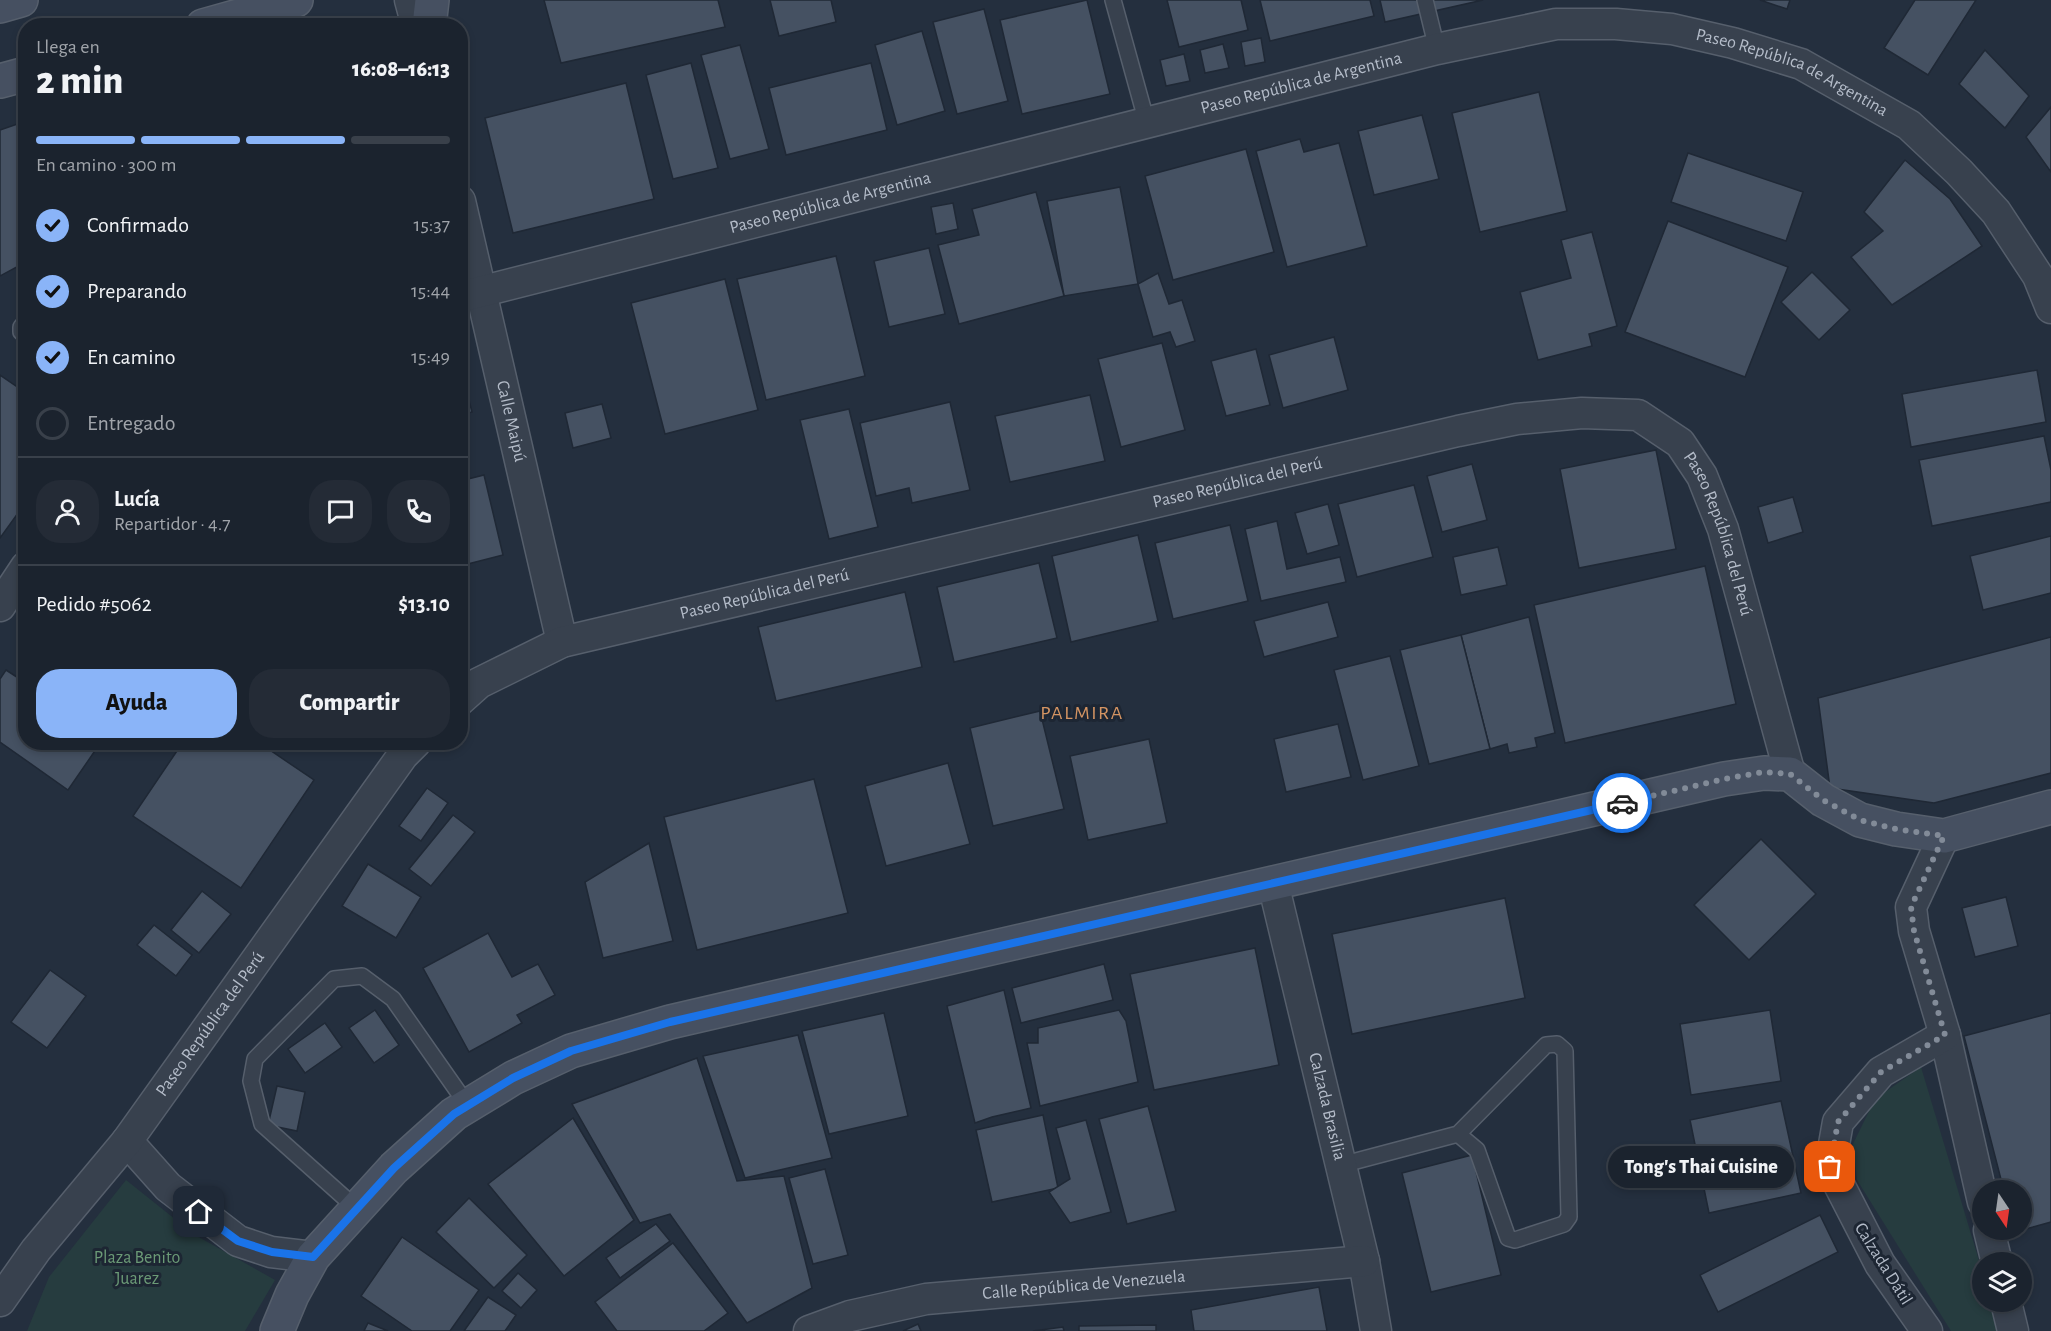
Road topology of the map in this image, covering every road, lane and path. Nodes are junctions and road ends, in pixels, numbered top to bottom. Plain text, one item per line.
1 (21, 0) edge
2 (296, 0) edge
3 (410, 0) edge
4 (432, 0) edge
5 (1113, 0) edge
6 (1425, 0) edge
7 (0, 6) edge
8 (232, 18) edge
9 (415, 18) edge
10 (430, 18) edge
11 (1437, 50) junction
12 (18, 76) edge
13 (0, 81) edge
14 (1147, 123) junction
15 (468, 263) edge
16 (472, 294) edge
17 (2051, 308) edge
18 (18, 579) edge
19 (0, 606) edge
20 (562, 642) junction
21 (468, 693) edge
22 (407, 750) edge
23 (1790, 774) junction
24 (2051, 807) edge
25 (1944, 836) junction
26 (1273, 883) junction
27 (1945, 1035) junction
28 (468, 1106) junction
29 (1458, 1134) junction
30 (127, 1141) junction
31 (1341, 1165) junction
32 (1978, 1180) edge
33 (356, 1208) junction
34 (313, 1257) junction
35 (1364, 1261) junction
36 (0, 1300) edge
37 (2008, 1312) edge
38 (277, 1331) edge
39 (809, 1331) edge
40 (1376, 1331) edge
41 (1927, 1331) edge
42 (2013, 1331) edge

1 - 7 street
2 - 8 street
3 - 9 street
4 - 10 street
5 - 14 lane
6 - 11 lane
11 - 14 street, Paseo República de Argentina
11 - 17 street, Paseo República de Argentina
12 - 13 street
14 - 16 street, Paseo República de Argentina
15 - 16 street, Calle Maipú
16 - 20 street, Calle Maipú
18 - 19 street
20 - 21 street, Paseo República del Perú
20 - 23 street, Paseo República del Perú
22 - 30 street, Paseo República del Perú
23 - 25 street
23 - 26 street
24 - 25 street
25 - 27 street
26 - 28 street
26 - 31 street, Calzada Brasilia
27 - 32 street
27 - 41 street, Calzada Dátil
28 - 33 street
28 - 33 lane
29 - 29 lane
29 - 31 lane
30 - 34 street
30 - 36 street, Paseo República del Perú
31 - 35 street, Calzada Brasilia
33 - 34 street
34 - 38 street
35 - 39 street, Calle República de Venezuela
35 - 40 street, Calzada Brasilia
37 - 42 street

